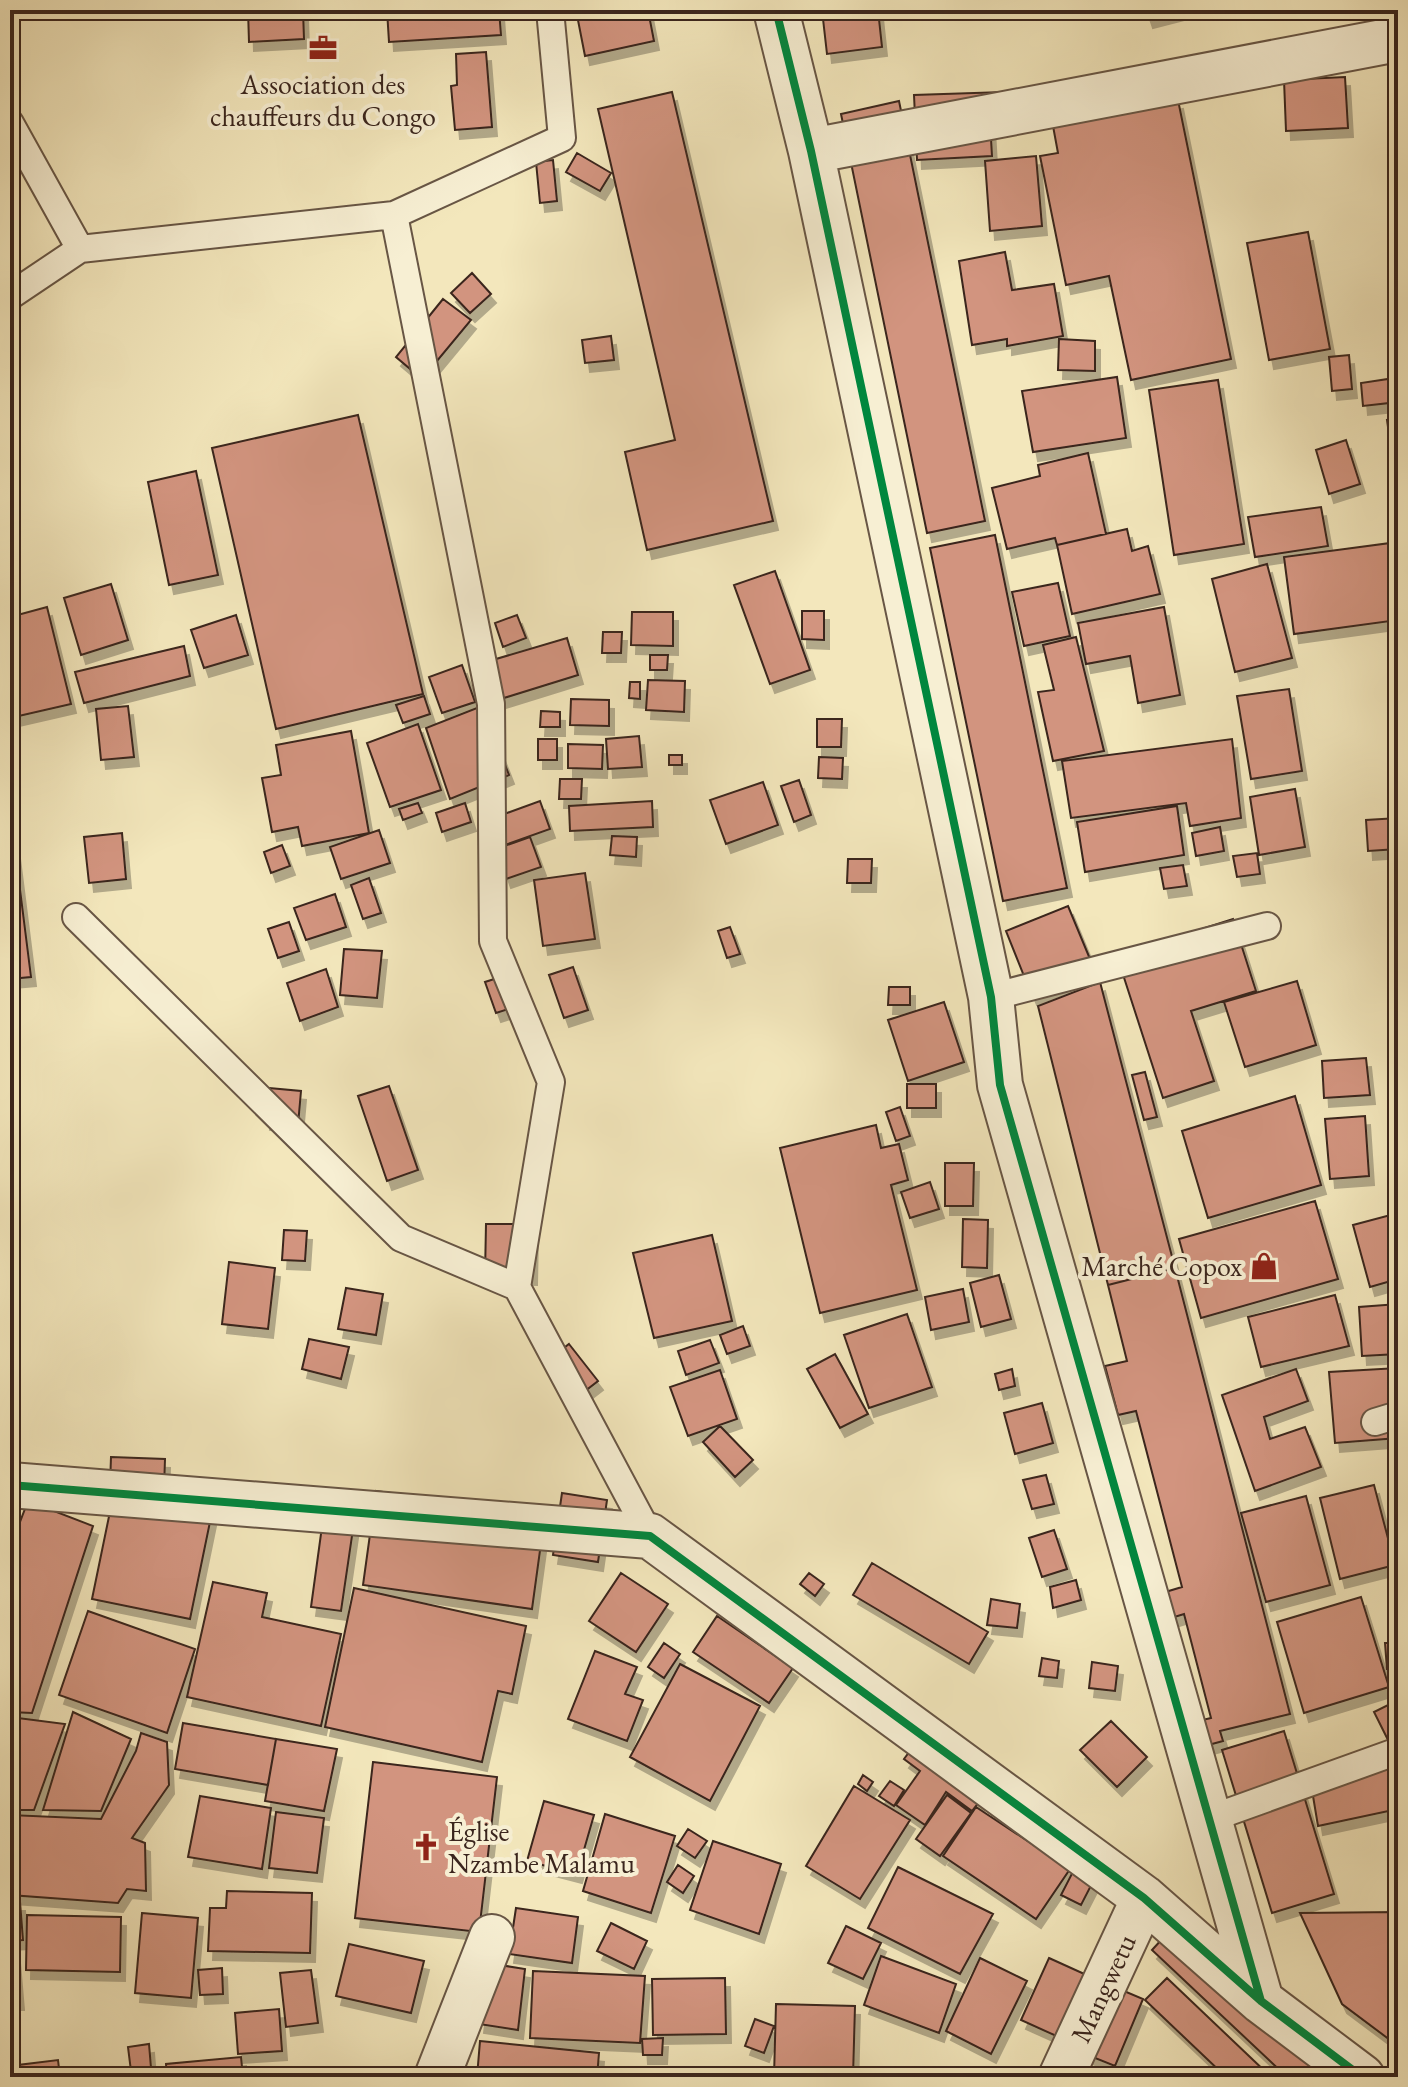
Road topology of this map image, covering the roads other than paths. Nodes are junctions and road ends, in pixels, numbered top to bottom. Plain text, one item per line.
1 (550, 10) edge
2 (776, 10) edge
3 (1398, 39) edge
4 (10, 123) edge
5 (811, 151) junction
6 (394, 215) junction
7 (80, 249) junction
8 (10, 296) edge
9 (76, 917) dead end
10 (1267, 926) dead end
11 (991, 997) junction
12 (517, 1287) junction
13 (10, 1485) edge
14 (650, 1536) junction
15 (1398, 1751) edge
16 (1209, 1819) junction
17 (1144, 1898) junction
18 (492, 1937) dead end
19 (1261, 2001) junction
20 (437, 2077) edge
21 (1061, 2077) edge
22 (1362, 2077) edge

1 - 6 lane
2 - 5 street
3 - 5 street
4 - 7 lane
5 - 11 street
6 - 7 lane
6 - 12 lane
7 - 8 lane
9 - 12 lane
10 - 11 lane
11 - 16 street
12 - 14 lane
13 - 14 street
14 - 17 street
15 - 16 lane
16 - 19 street
17 - 19 street
17 - 21 street, Mangwetu
18 - 20 street
19 - 22 street

